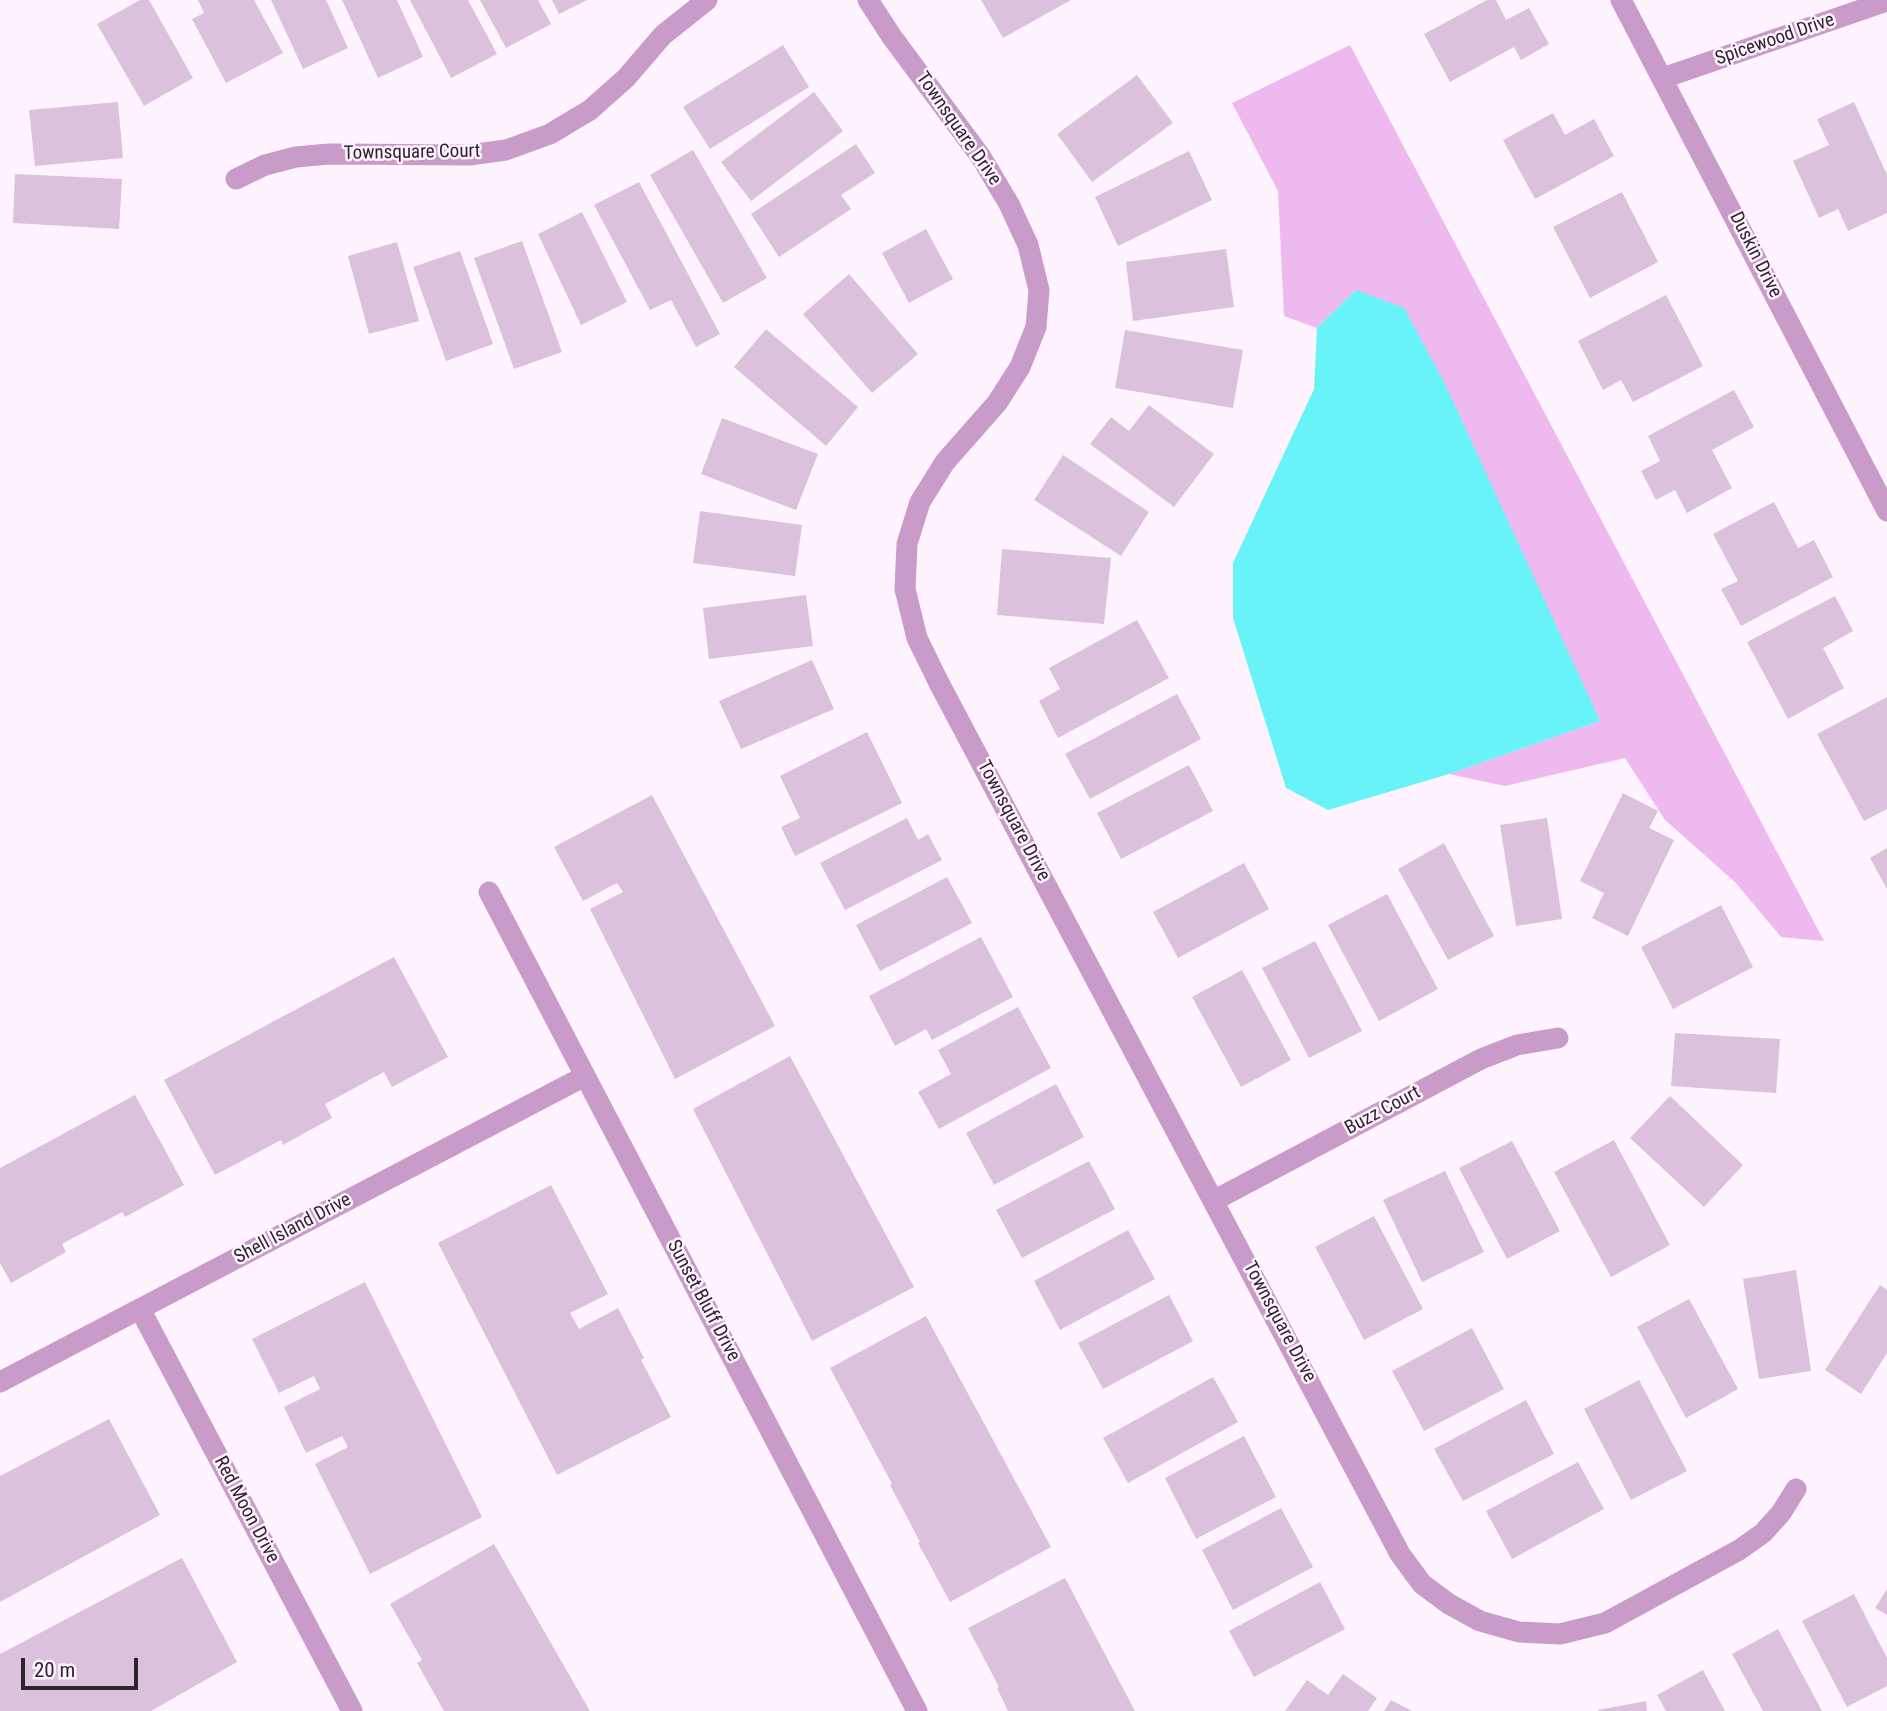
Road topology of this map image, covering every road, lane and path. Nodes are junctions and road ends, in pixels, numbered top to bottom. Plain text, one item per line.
1 (707, 0) edge
2 (868, 0) edge
3 (1620, 0) edge
4 (1887, 1) edge
5 (1663, 78) junction
6 (236, 179) dead end
7 (1887, 511) edge
8 (489, 892) dead end
9 (1558, 1038) dead end
10 (585, 1076) junction
11 (1215, 1200) junction
12 (140, 1309) junction
13 (0, 1381) edge
14 (1796, 1489) dead end
15 (346, 1709) edge
16 (917, 1711) edge

1 - 6 street, Townsquare Court
2 - 11 street, Townsquare Drive
3 - 5 street, Duskin Drive
4 - 5 street, Spicewood Drive
5 - 7 street, Duskin Drive
8 - 10 street, Sunset Bluff Drive
9 - 11 street, Buzz Court
10 - 12 street, Shell Island Drive
10 - 16 street, Sunset Bluff Drive
11 - 14 street, Townsquare Drive
12 - 13 street, Shell Island Drive
12 - 15 street, Red Moon Drive

